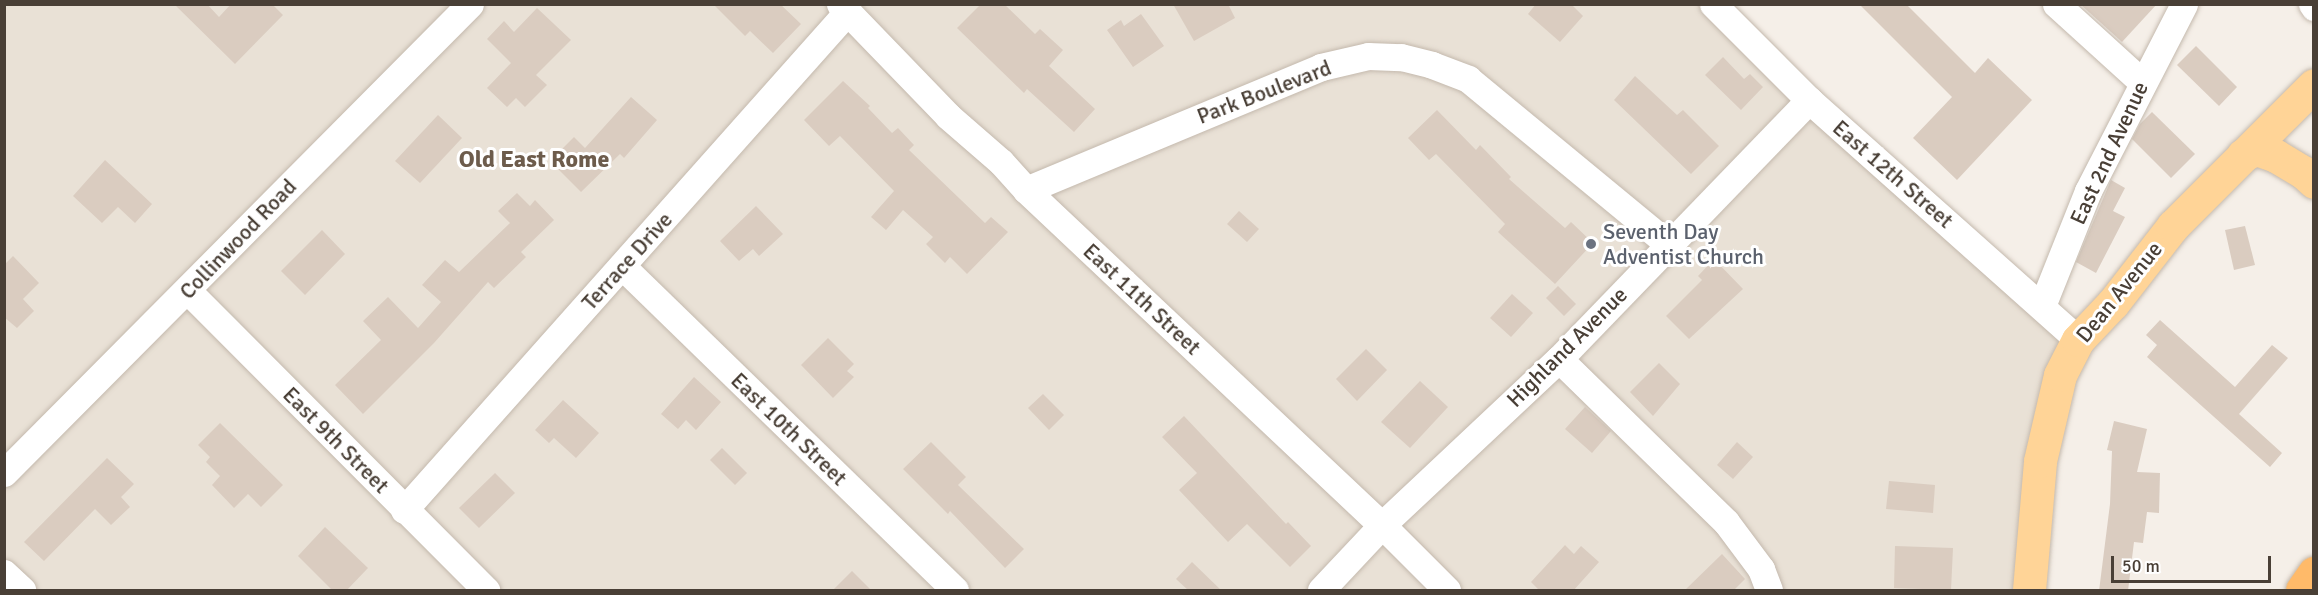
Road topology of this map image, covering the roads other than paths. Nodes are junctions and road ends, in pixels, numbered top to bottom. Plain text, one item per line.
1 (470, 4) edge
2 (1713, 4) edge
3 (2056, 4) edge
4 (2184, 4) edge
5 (844, 8) edge
6 (2142, 82) junction
7 (2313, 85) edge
8 (1809, 100) junction
9 (2243, 155) junction
10 (2313, 182) edge
11 (1026, 190) junction
12 (1668, 244) junction
13 (623, 267) junction
14 (187, 290) junction
15 (2042, 306) junction
16 (2078, 339) junction
17 (1559, 358) junction
18 (4, 473) edge
19 (404, 510) junction
20 (1382, 525) junction
21 (4, 573) edge
22 (2313, 573) edge
23 (22, 591) edge
24 (486, 591) edge
25 (955, 591) edge
26 (1321, 591) edge
27 (1447, 591) edge
28 (1769, 591) edge
29 (2029, 591) edge
30 (2302, 591) edge

1 - 14 street, Collinwood Road
2 - 8 street, East 12th Street
3 - 6 street
4 - 6 street, East 2nd Avenue
5 - 11 street, East 11th Street
5 - 13 street, Terrace Drive
6 - 15 street, East 2nd Avenue
7 - 9 main road, Dean Avenue
8 - 12 street, Highland Avenue
8 - 15 street, East 12th Street
9 - 10 main road
9 - 16 main road, Dean Avenue
11 - 12 street, Park Boulevard
11 - 20 street, East 11th Street
12 - 17 street, Highland Avenue
13 - 19 street, Terrace Drive
13 - 25 street, East 10th Street
14 - 18 street, Collinwood Road
14 - 19 street, East 9th Street
15 - 16 street, East 12th Street
16 - 29 main road, Dean Avenue
17 - 20 street, Highland Avenue
17 - 28 street
19 - 24 street, East 9th Street
20 - 26 street, Highland Avenue
20 - 27 street, East 11th Street
21 - 23 street
22 - 30 highway

